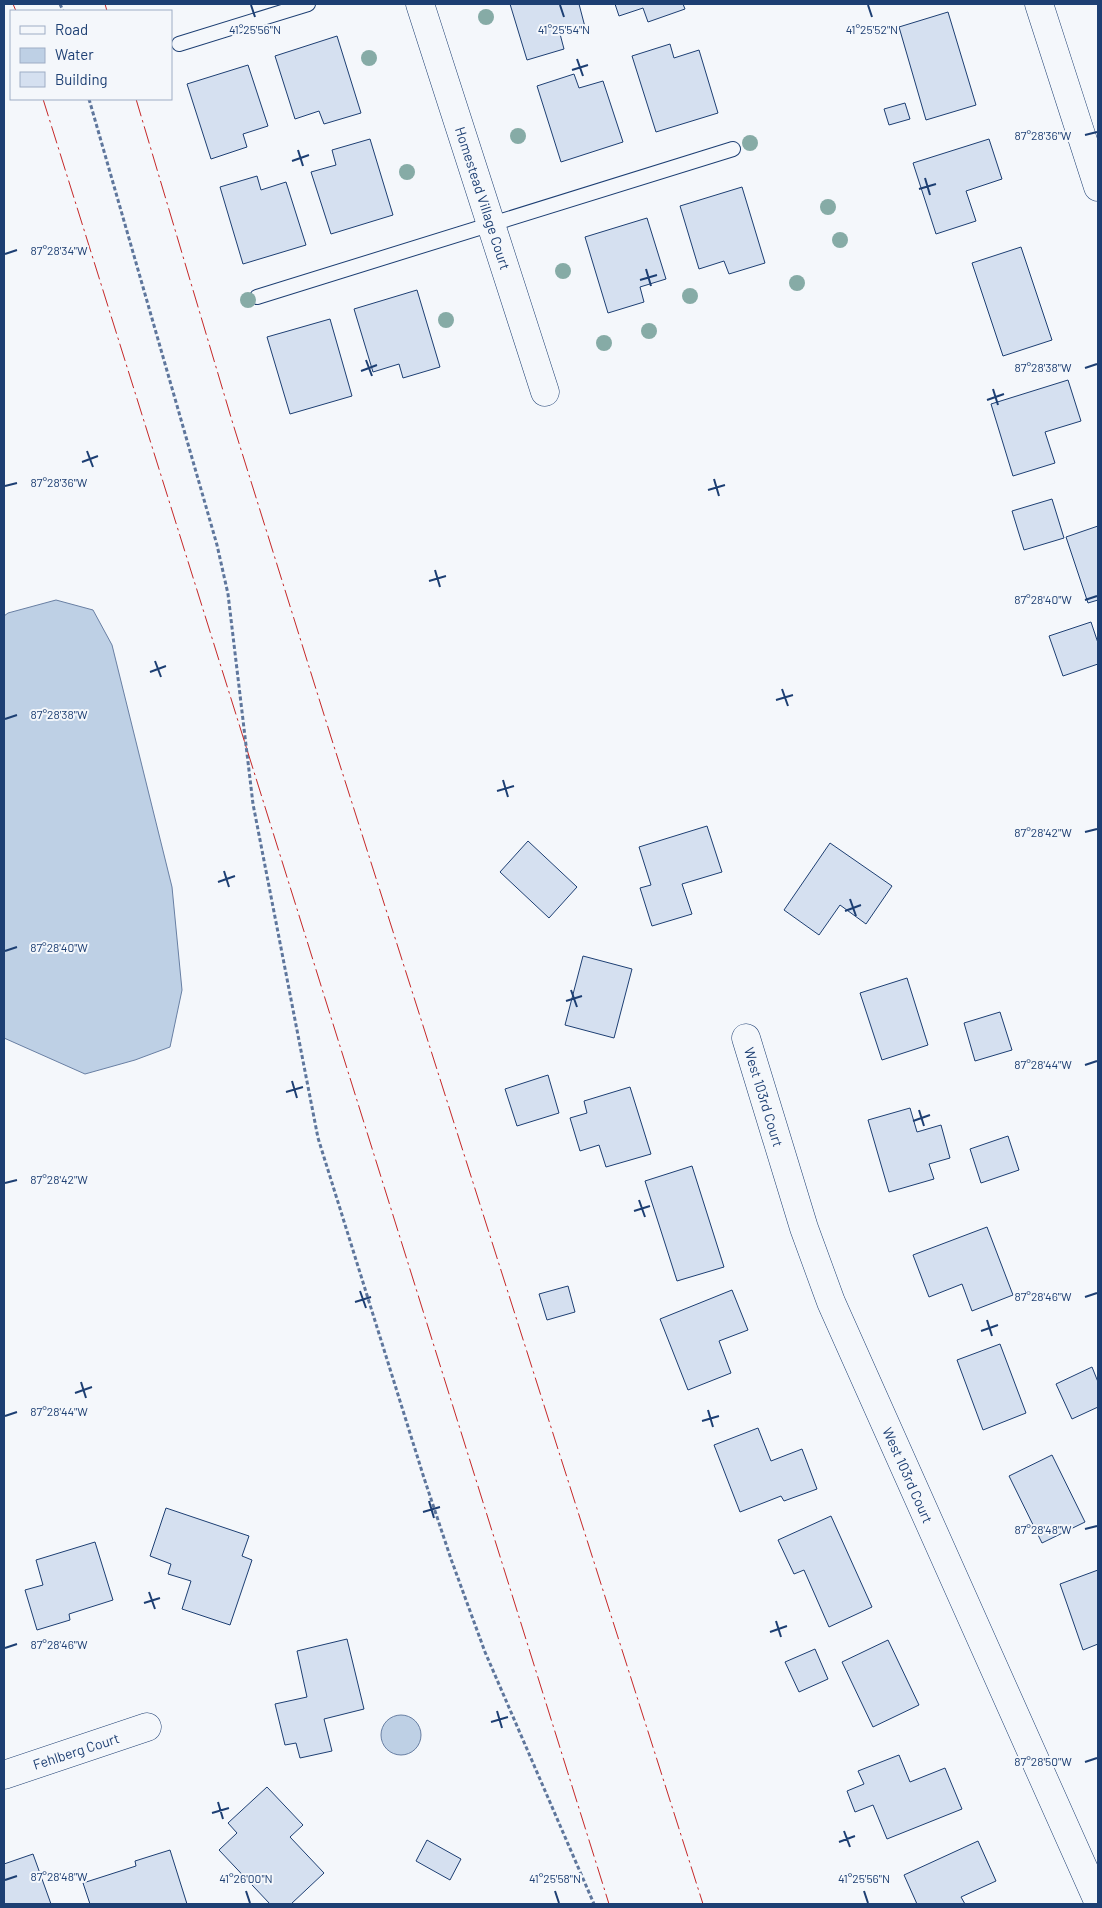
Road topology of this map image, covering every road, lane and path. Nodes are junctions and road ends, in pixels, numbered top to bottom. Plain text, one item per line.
1 (308, 4) edge
2 (420, 4) edge
3 (1039, 4) edge
4 (179, 44) dead end
5 (89, 100) edge
6 (734, 149) dead end
7 (1098, 187) edge
8 (491, 224) junction
9 (257, 297) dead end
10 (545, 392) dead end
11 (746, 1038) dead end
12 (147, 1727) dead end
13 (4, 1775) edge
14 (1098, 1901) edge
15 (594, 1904) edge

1 - 4 lane
2 - 8 street, Homestead Village Court
3 - 7 street
5 - 15 path
6 - 8 lane
8 - 9 lane
8 - 10 street, Homestead Village Court
11 - 14 street, West 103rd Court
12 - 13 street, Fehlberg Court

